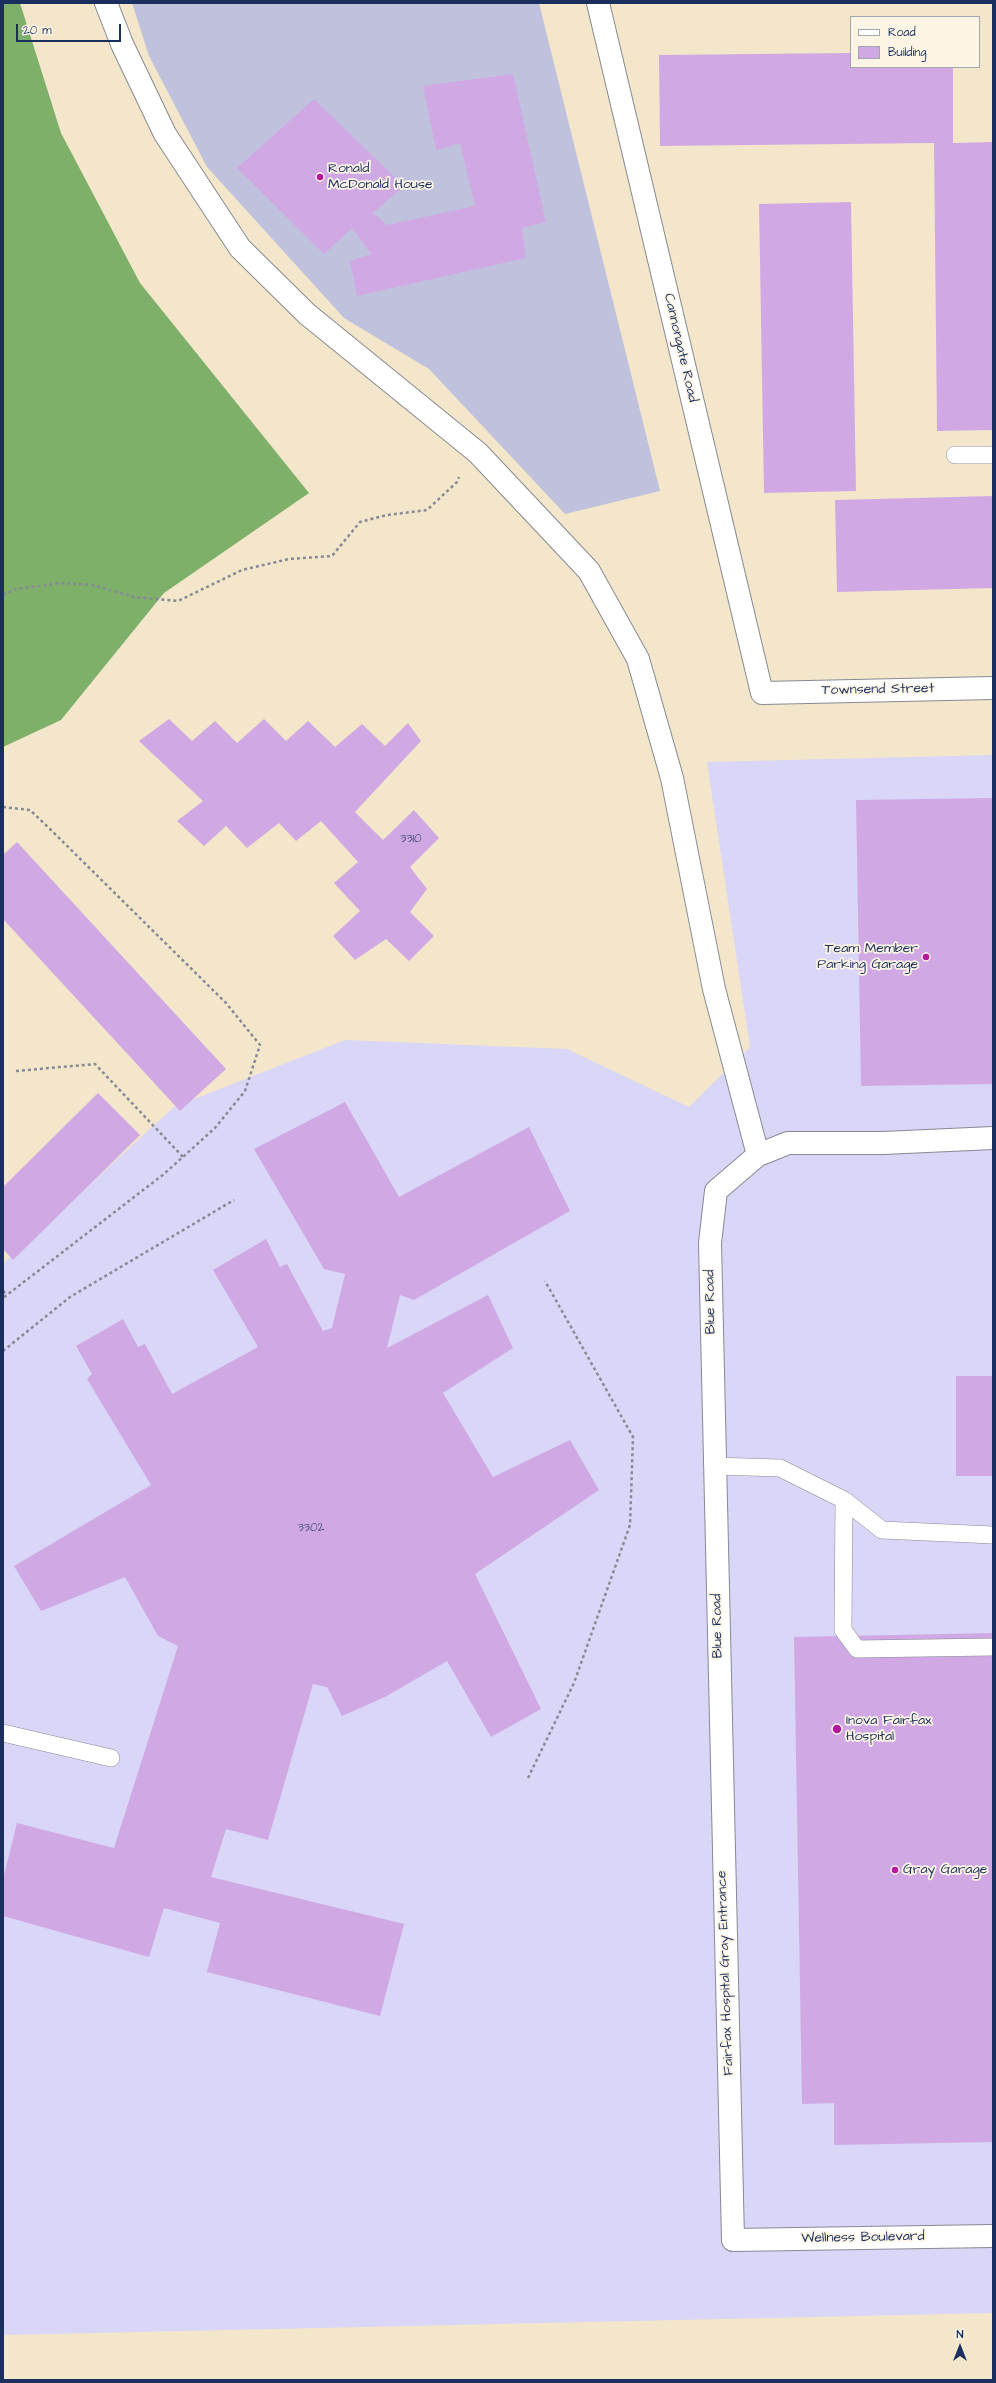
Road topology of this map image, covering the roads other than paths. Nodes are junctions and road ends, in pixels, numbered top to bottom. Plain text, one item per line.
1 (106, 3) edge
2 (598, 3) edge
3 (955, 455) dead end
4 (993, 455) edge
5 (993, 688) edge
6 (762, 693) joint
7 (993, 1138) edge
8 (758, 1155) junction
9 (714, 1466) junction
10 (844, 1500) junction
11 (993, 1535) edge
12 (993, 1647) edge
13 (719, 1706) joint
14 (3, 1733) edge
15 (111, 1758) dead end
16 (993, 2236) edge
17 (733, 2240) joint

1 - 8 street
2 - 6 street, Cannongate Road
3 - 4 lane
5 - 6 street, Townsend Street
7 - 8 street, Blue Road
8 - 9 street, Blue Road
9 - 10 lane
9 - 13 street, Blue Road
10 - 11 lane
10 - 12 lane
13 - 17 street, Fairfax Hospital Gray Entrance
14 - 15 lane
16 - 17 street, Wellness Boulevard

